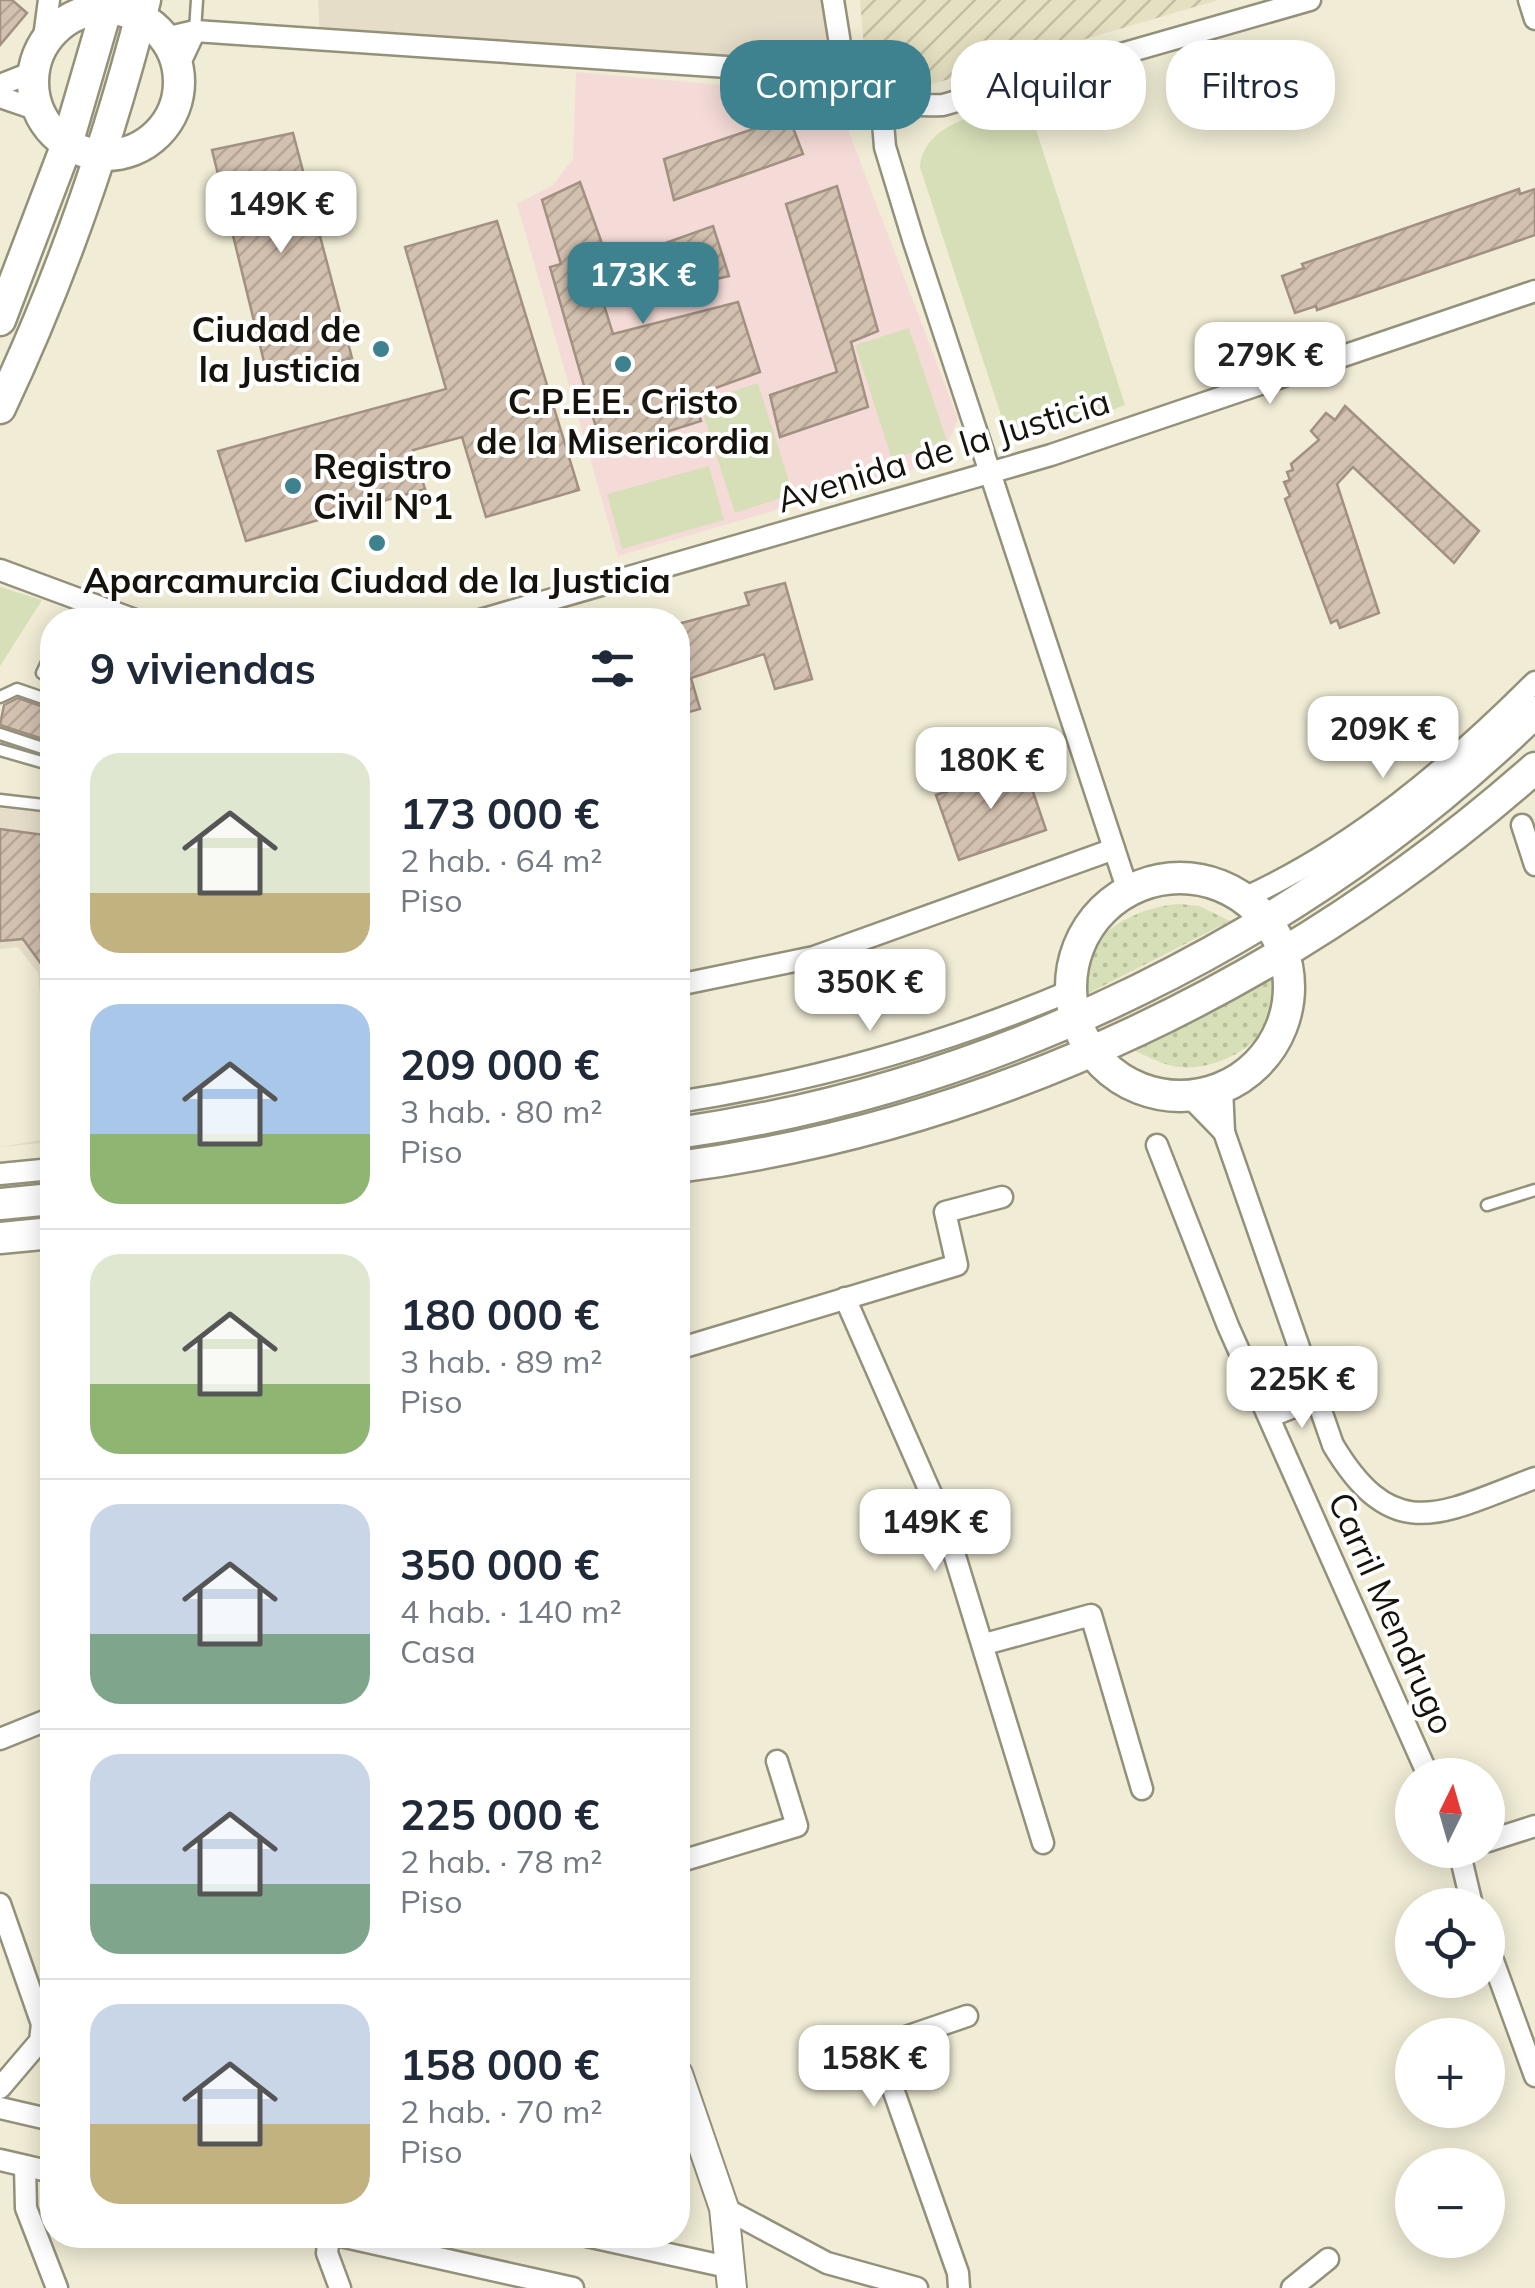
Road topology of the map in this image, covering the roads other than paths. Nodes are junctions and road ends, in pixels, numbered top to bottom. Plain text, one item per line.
1 (50, 0) edge
2 (197, 0) edge
3 (834, 0) edge
4 (1310, 0) edge
5 (1529, 0) edge
6 (108, 4) edge
7 (143, 9) edge
8 (1535, 19) edge
9 (195, 31) junction
10 (165, 38) junction
11 (840, 40) edge
12 (38, 58) junction
13 (178, 66) junction
14 (720, 67) edge
15 (2, 99) edge
16 (931, 105) edge
17 (38, 110) junction
18 (883, 130) edge
19 (67, 144) junction
20 (102, 156) junction
21 (1535, 291) edge
22 (0, 320) edge
23 (0, 408) edge
24 (990, 472) junction
25 (0, 570) edge
26 (102, 608) edge
27 (521, 608) edge
28 (1535, 682) edge
29 (0, 696) edge
30 (40, 697) edge
31 (1535, 712) edge
32 (0, 734) edge
33 (40, 747) edge
34 (0, 750) edge
35 (40, 762) edge
36 (1535, 768) edge
37 (0, 800) edge
38 (40, 805) edge
39 (1522, 825) dead end
40 (1114, 850) junction
41 (1535, 865) edge
42 (1128, 891) junction
43 (1255, 908) junction
44 (1284, 954) junction
45 (690, 983) edge
46 (1073, 1005) junction
47 (1092, 1052) junction
48 (1222, 1088) junction
49 (1189, 1096) junction
50 (690, 1100) edge
51 (690, 1131) edge
52 (1224, 1132) junction
53 (1157, 1145) dead end
54 (690, 1164) edge
55 (40, 1170) edge
56 (0, 1174) edge
57 (1535, 1190) edge
58 (1002, 1197) dead end
59 (40, 1200) edge
60 (0, 1204) edge
61 (1487, 1205) dead end
62 (40, 1234) edge
63 (0, 1238) edge
64 (845, 1298) junction
65 (690, 1345) edge
66 (1316, 1398) junction
67 (1269, 1417) junction
68 (1535, 1478) edge
69 (985, 1644) junction
70 (40, 1723) edge
71 (0, 1738) edge
72 (1420, 1758) edge
73 (777, 1761) dead end
74 (1142, 1789) dead end
75 (1535, 1826) edge
76 (1505, 1836) edge
77 (1043, 1843) dead end
78 (690, 1858) edge
79 (0, 1904) edge
80 (1505, 1994) edge
81 (967, 2016) dead end
82 (40, 2018) edge
83 (40, 2041) edge
84 (1535, 2076) edge
85 (0, 2088) edge
86 (0, 2108) edge
87 (690, 2109) edge
88 (40, 2117) edge
89 (0, 2160) edge
90 (24, 2166) junction
91 (40, 2169) edge
92 (724, 2208) junction
93 (40, 2244) edge
94 (42, 2248) edge
95 (329, 2248) edge
96 (391, 2248) edge
97 (627, 2248) edge
98 (1328, 2259) dead end
99 (732, 2278) edge
100 (57, 2288) edge
101 (340, 2288) edge
102 (573, 2288) edge
103 (918, 2288) edge
104 (959, 2288) edge
105 (1292, 2288) edge

1 - 12 street
2 - 9 lane
3 - 11 street
4 - 16 street
5 - 8 street
6 - 7 main road
6 - 12 main road
6 - 19 main road
7 - 10 main road
7 - 20 main road
9 - 10 street
9 - 13 street
9 - 14 street
10 - 13 main road
12 - 15 street
12 - 17 main road
13 - 20 main road
15 - 17 street
17 - 19 main road
18 - 24 street
19 - 20 main road
19 - 22 main road
20 - 23 main road
21 - 24 street, Avenida de la Justicia
24 - 27 street, Avenida de la Justicia
24 - 40 street
25 - 26 street
28 - 43 street
29 - 30 lane
31 - 43 main road
32 - 33 lane
34 - 35 lane
36 - 44 main road
37 - 38 lane
39 - 41 street
40 - 42 street
40 - 45 street
42 - 43 main road
42 - 46 main road
43 - 44 main road
43 - 46 main road
44 - 47 main road
44 - 48 main road
46 - 47 main road
46 - 50 street
46 - 51 main road
47 - 49 main road
47 - 54 main road
48 - 49 main road
48 - 52 street
49 - 52 street
52 - 66 street
53 - 67 street, Carril Mendrugo
55 - 56 street
57 - 61 lane
58 - 64 street
59 - 60 main road
62 - 63 main road
64 - 65 street
64 - 69 street
66 - 67 street
66 - 68 street
67 - 72 street, Carril Mendrugo
69 - 74 street
69 - 77 street
70 - 71 street
73 - 78 street
75 - 76 street
79 - 82 street
80 - 84 street
81 - 104 street
83 - 85 street
86 - 88 street
87 - 92 street
89 - 90 street
90 - 91 street
90 - 93 street
92 - 99 street
92 - 103 street
94 - 100 street
95 - 101 street
96 - 102 street
97 - 99 street
98 - 105 street

